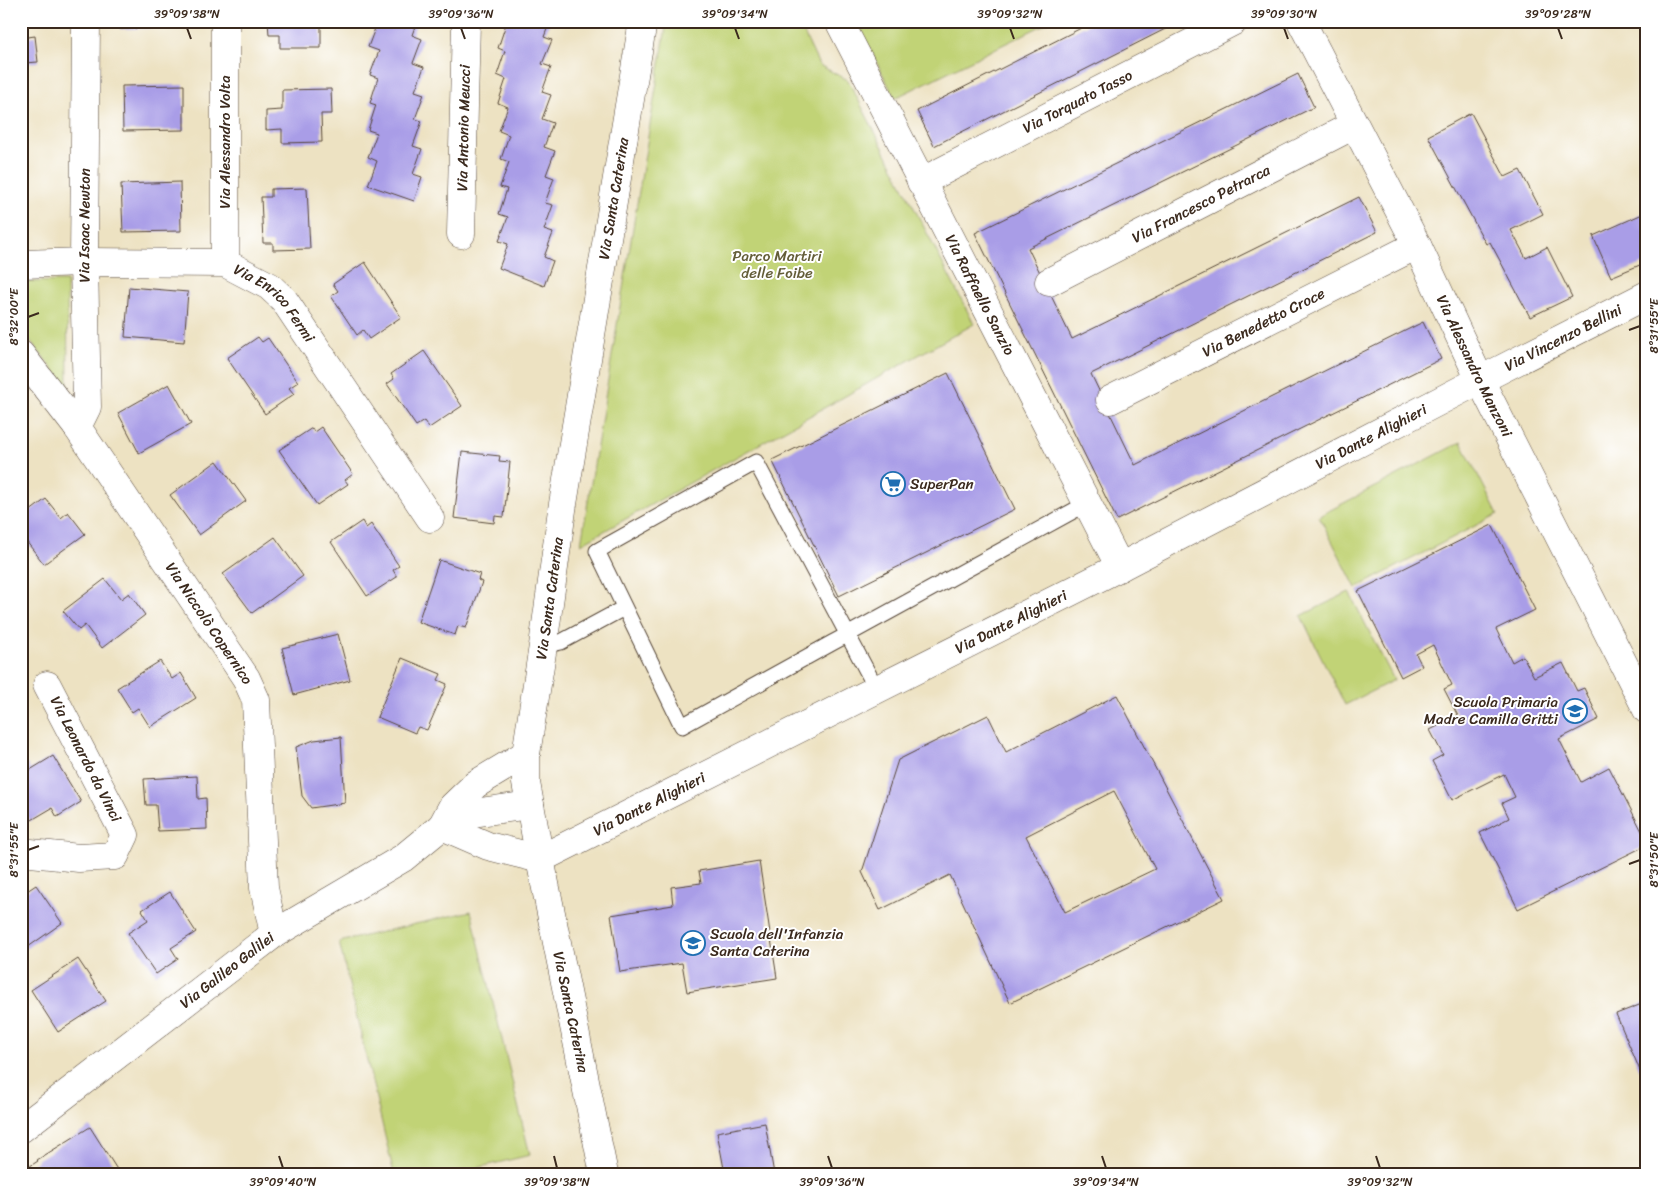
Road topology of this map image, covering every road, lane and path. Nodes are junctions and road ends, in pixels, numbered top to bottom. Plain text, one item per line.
1 (86, 21) edge
2 (225, 21) edge
3 (466, 21) edge
4 (643, 21) edge
5 (839, 21) edge
6 (1234, 21) edge
7 (1301, 21) edge
8 (1354, 126) junction
9 (921, 182) junction
10 (461, 234) dead end
11 (1417, 245) junction
12 (84, 262) junction
13 (225, 263) junction
14 (21, 264) edge
15 (1049, 282) dead end
16 (1647, 295) edge
17 (21, 355) edge
18 (1480, 380) junction
19 (1110, 400) dead end
20 (77, 427) junction
21 (1087, 503) junction
22 (430, 518) dead end
23 (1120, 567) junction
24 (624, 608) junction
25 (847, 635) junction
26 (543, 646) junction
27 (47, 684) dead end
28 (877, 690) junction
29 (1647, 710) edge
30 (526, 754) junction
31 (530, 805) junction
32 (442, 826) junction
33 (21, 852) edge
34 (540, 859) junction
35 (274, 934) junction
36 (21, 1129) edge
37 (604, 1174) edge

1 - 12 street, Via Isaac Newton
2 - 13 street, Via Alessandro Volta
3 - 10 street, Via Antonio Meucci
4 - 26 street, Via Santa Caterina
5 - 9 street, Via Raffaello Sanzio
6 - 9 street, Via Torquato Tasso
7 - 8 street, Via Alessandro Manzoni
8 - 11 street, Via Alessandro Manzoni
8 - 15 street, Via Francesco Petrarca
9 - 21 street, Via Raffaello Sanzio
11 - 18 street, Via Alessandro Manzoni
11 - 19 street, Via Benedetto Croce
12 - 13 street, Via Enrico Fermi
12 - 14 street, Via Enrico Fermi
12 - 20 street, Via Isaac Newton
13 - 22 street, Via Enrico Fermi
16 - 18 street, Via Vincenzo Bellini
17 - 20 street, Via Niccolò Copernico
18 - 23 street, Via Dante Alighieri
18 - 29 street, Via Alessandro Manzoni
20 - 35 street, Via Niccolò Copernico
21 - 23 street, Via Raffaello Sanzio
21 - 25 lane
23 - 28 street, Via Dante Alighieri
24 - 25 lane
24 - 25 lane
24 - 26 lane
25 - 28 lane
26 - 30 street, Via Santa Caterina
27 - 33 street, Via Leonardo da Vinci
28 - 34 street, Via Dante Alighieri
30 - 31 street, Via Santa Caterina
30 - 32 street, Via Galileo Galilei
31 - 32 street, Via Galileo Galilei
31 - 34 street, Via Santa Caterina
32 - 34 street
32 - 35 street, Via Galileo Galilei
34 - 37 street, Via Santa Caterina
35 - 36 street, Via Galileo Galilei

